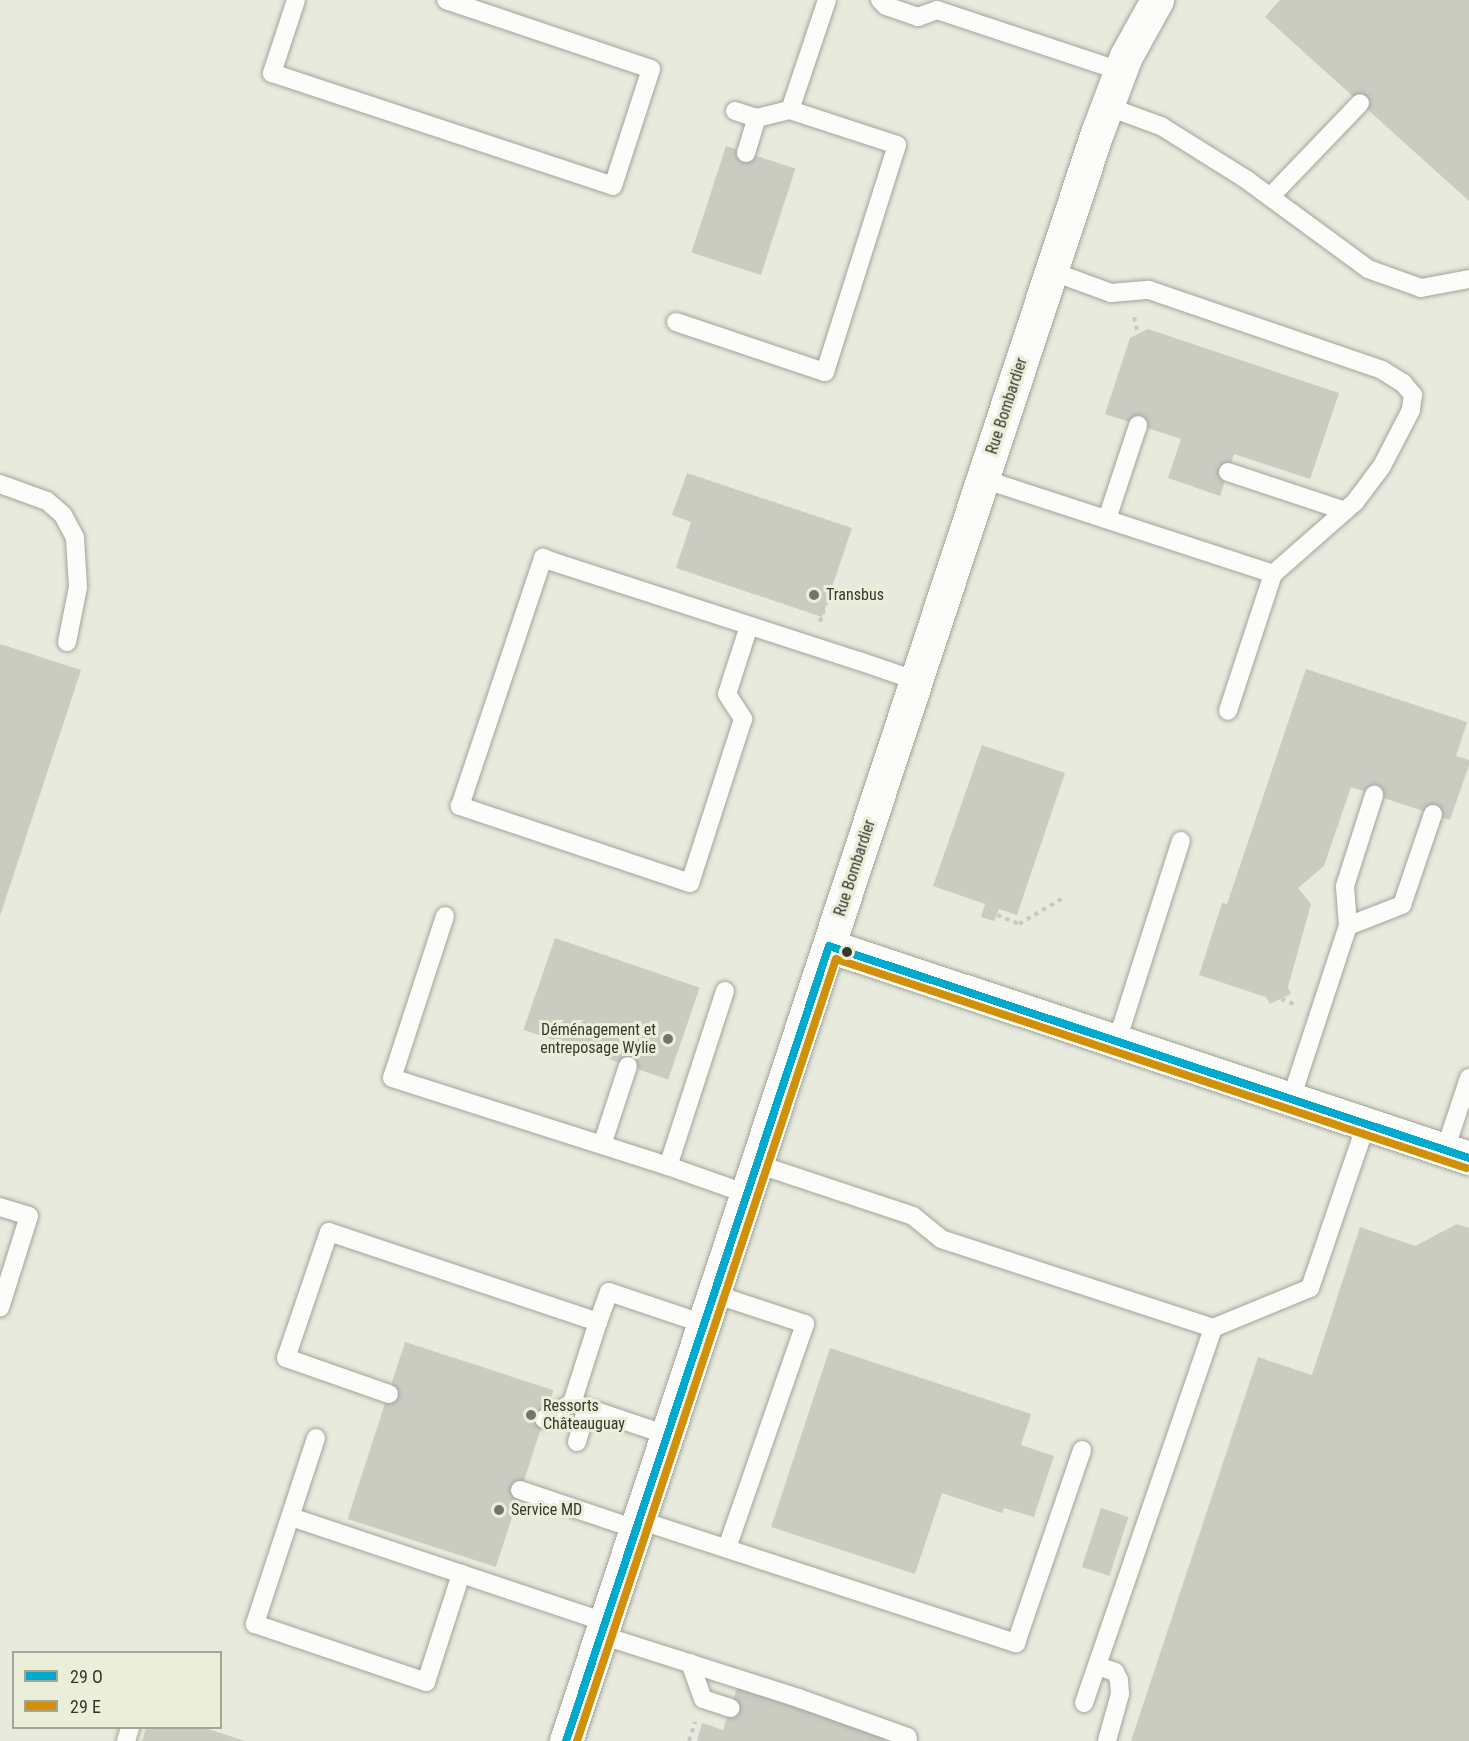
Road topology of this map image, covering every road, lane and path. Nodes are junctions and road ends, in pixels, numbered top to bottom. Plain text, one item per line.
1 (296, 0) edge
2 (446, 0) edge
3 (827, 0) edge
4 (880, 0) edge
5 (1157, 0) edge
6 (934, 5) edge
7 (1120, 71) junction
8 (1360, 103) dead end
9 (1106, 106) junction
10 (790, 110) junction
11 (735, 111) dead end
12 (757, 118) junction
13 (746, 153) dead end
14 (1270, 197) junction
15 (1051, 271) junction
16 (1469, 279) edge
17 (676, 322) dead end
18 (1138, 425) dead end
19 (1228, 472) dead end
20 (983, 479) junction
21 (0, 484) edge
22 (1345, 511) junction
23 (1107, 519) junction
24 (1273, 574) junction
25 (828, 598) dead end
26 (819, 625) dead end
27 (749, 626) junction
28 (67, 642) dead end
29 (917, 681) junction
30 (1228, 711) dead end
31 (1374, 795) dead end
32 (1433, 814) dead end
33 (1181, 841) dead end
34 (1063, 898) dead end
35 (997, 915) dead end
36 (445, 916) dead end
37 (1348, 926) junction
38 (829, 946) junction
39 (725, 991) dead end
40 (1117, 1041) junction
41 (628, 1066) dead end
42 (1469, 1078) edge
43 (1291, 1099) junction
44 (1366, 1124) junction
45 (602, 1145) junction
46 (1457, 1154) edge
47 (668, 1167) junction
48 (752, 1179) junction
49 (0, 1207) edge
50 (8, 1257) edge
51 (0, 1308) edge
52 (709, 1309) junction
53 (598, 1322) junction
54 (1213, 1328) junction
55 (388, 1394) dead end
56 (579, 1406) junction
57 (544, 1419) dead end
58 (667, 1435) junction
59 (316, 1438) dead end
60 (577, 1442) dead end
61 (1082, 1450) dead end
62 (520, 1490) dead end
63 (291, 1516) junction
64 (638, 1525) junction
65 (727, 1548) junction
66 (461, 1574) junction
67 (603, 1629) junction
68 (690, 1663) junction
69 (1097, 1666) junction
70 (1084, 1703) dead end
71 (730, 1708) dead end
72 (697, 1716) dead end
73 (566, 1741) edge
74 (689, 1741) edge
75 (908, 1741) edge
76 (1107, 1741) edge

1 - 2 lane
3 - 10 lane
4 - 6 lane
5 - 7 street, Rue Bombardier
6 - 7 lane
7 - 9 street, Rue Bombardier
8 - 14 lane
9 - 14 lane
9 - 15 street, Rue Bombardier
10 - 12 lane
10 - 17 lane
11 - 12 lane
12 - 13 lane
14 - 16 lane
15 - 20 street, Rue Bombardier
15 - 22 lane
18 - 23 lane
19 - 22 lane
20 - 23 lane
20 - 29 street, Rue Bombardier
21 - 28 lane
22 - 24 lane
23 - 24 lane
24 - 30 lane
25 - 26 path
27 - 27 lane
27 - 29 lane
29 - 38 street, Rue Bombardier
31 - 37 lane
32 - 37 lane
33 - 40 lane
34 - 35 path
36 - 45 lane
37 - 43 lane
38 - 40 street
38 - 48 street, Rue Bombardier
39 - 47 lane
40 - 43 street
41 - 45 lane
42 - 46 lane
43 - 44 street
44 - 46 street
44 - 54 lane
45 - 47 lane
47 - 48 lane
48 - 52 street, Rue Bombardier
48 - 54 lane
49 - 50 lane
50 - 51 lane
52 - 53 lane
52 - 58 street, Rue Bombardier
52 - 65 lane
53 - 55 lane
53 - 56 lane
54 - 69 lane
56 - 57 lane
56 - 58 lane
56 - 60 lane
58 - 64 street, Rue Bombardier
59 - 63 lane
61 - 65 lane
62 - 64 lane
63 - 66 lane
63 - 66 lane
64 - 65 lane
64 - 67 street, Rue Bombardier
66 - 67 lane
67 - 68 lane
67 - 73 street, Rue Bombardier
68 - 71 lane
68 - 75 lane
69 - 70 lane
69 - 76 lane
72 - 74 path

